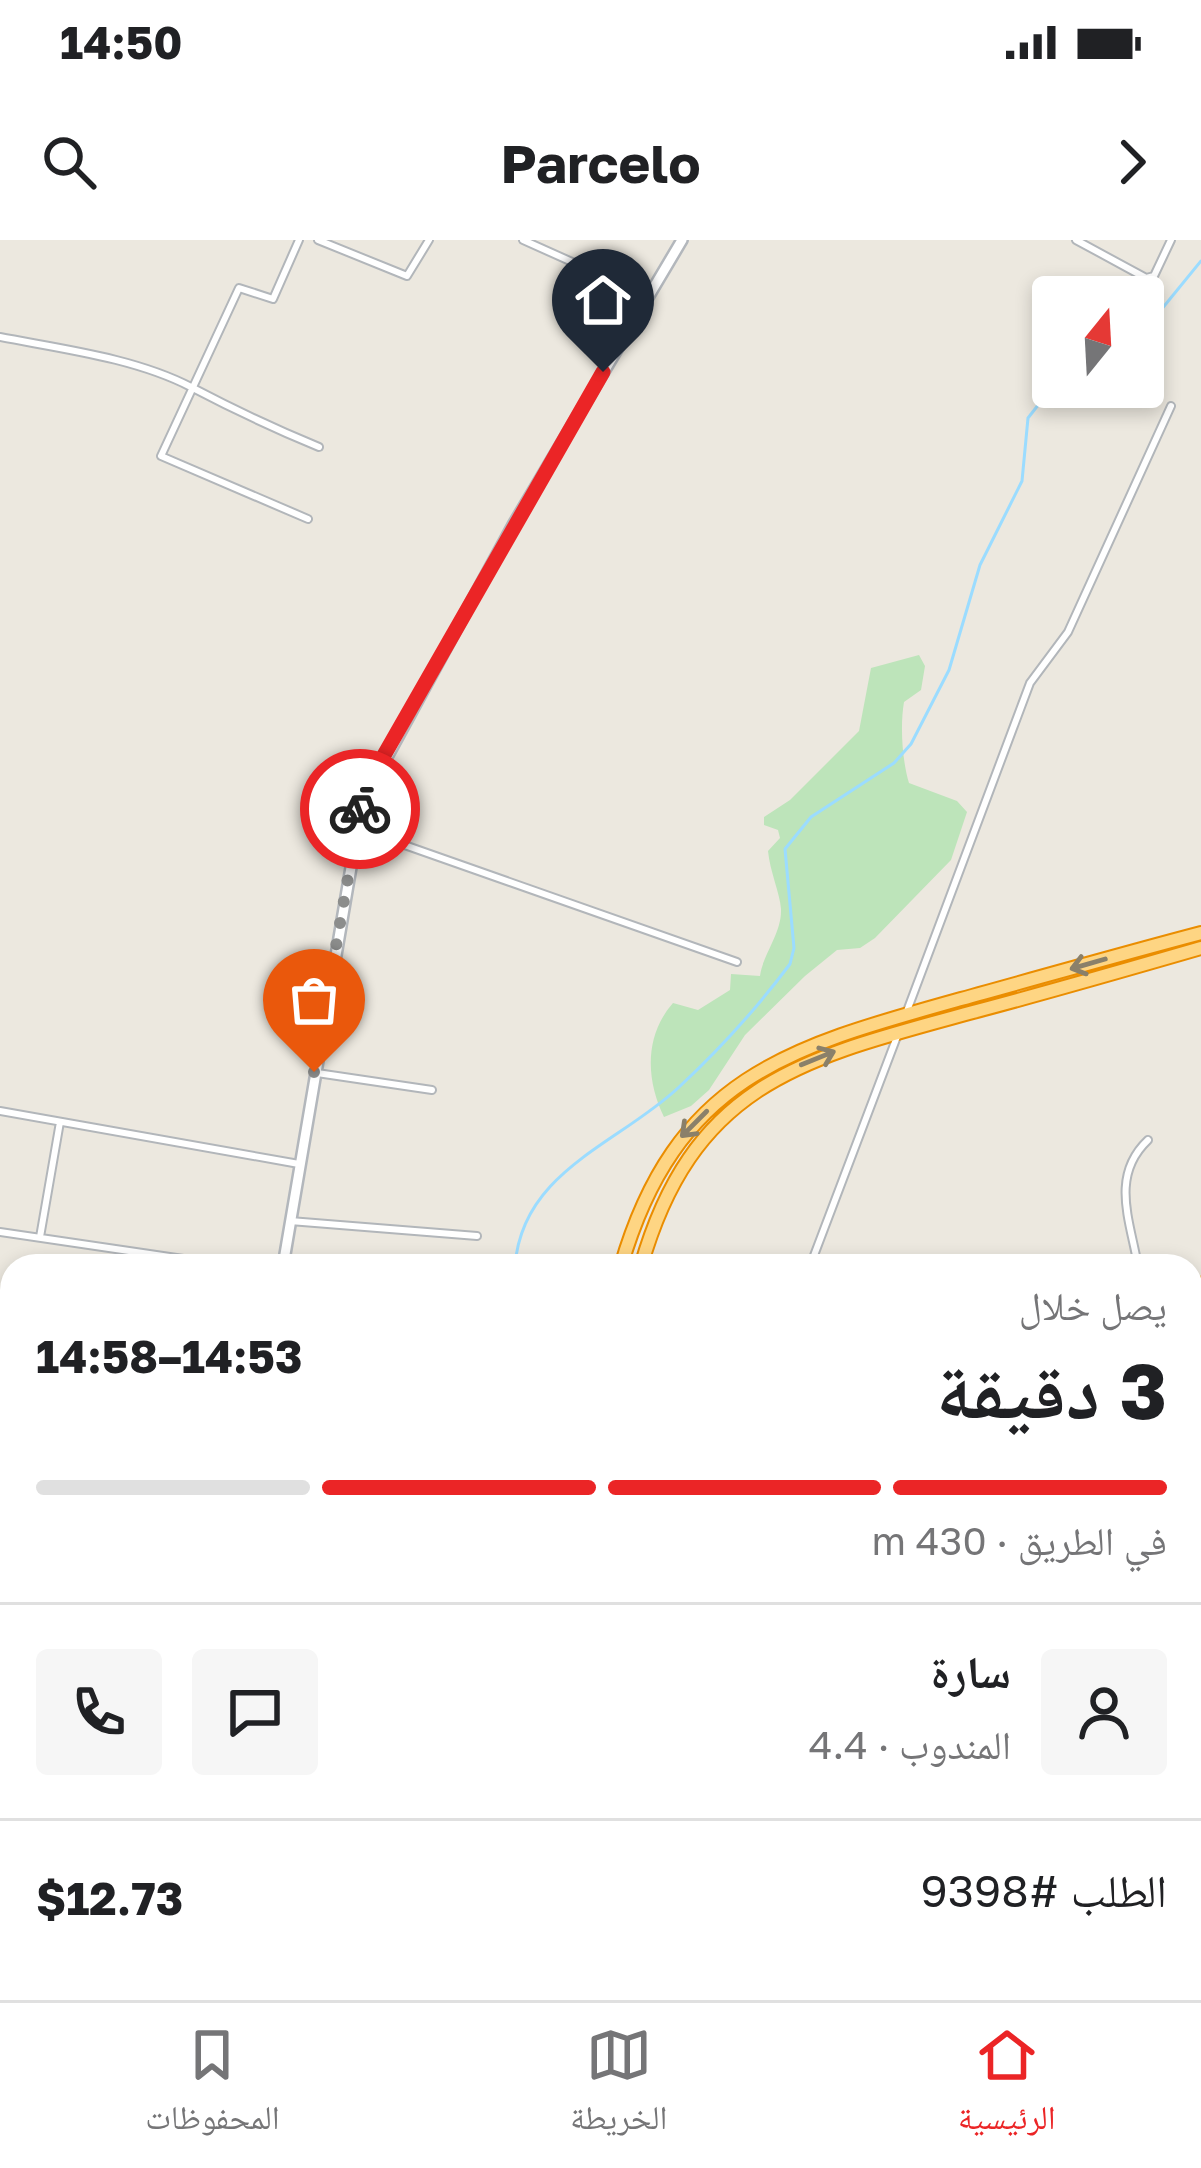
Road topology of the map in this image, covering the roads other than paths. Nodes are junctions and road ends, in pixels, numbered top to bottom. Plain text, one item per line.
1 (299, 240) edge
2 (318, 240) edge
3 (429, 240) edge
4 (523, 240) edge
5 (682, 240) edge
6 (1076, 240) edge
7 (1171, 240) edge
8 (648, 296) junction
9 (0, 338) edge
10 (191, 387) junction
11 (1172, 406) dead end
12 (319, 447) dead end
13 (308, 519) dead end
14 (356, 827) junction
15 (1201, 933) edge
16 (1201, 948) edge
17 (736, 962) dead end
18 (906, 1014) junction
19 (898, 1032) junction
20 (314, 1072) junction
21 (432, 1090) dead end
22 (0, 1111) edge
23 (60, 1122) junction
24 (1148, 1140) dead end
25 (299, 1164) junction
26 (290, 1221) junction
27 (0, 1232) edge
28 (477, 1236) dead end
29 (40, 1238) junction
30 (149, 1254) edge
31 (285, 1254) edge
32 (626, 1254) edge
33 (645, 1254) edge
34 (815, 1254) edge
35 (1136, 1254) edge

1 - 10 street
2 - 3 street
4 - 8 street
5 - 8 street
6 - 7 street
8 - 14 street
9 - 10 street
10 - 12 street
10 - 13 street
11 - 18 street
14 - 17 street
14 - 20 street
15 -> 18 highway
16 - 19 highway
18 -> 32 highway
33 -> 19 highway
19 - 34 street
20 - 21 street
20 - 25 street
22 - 23 street
23 - 25 street
23 - 29 street
24 - 35 street
25 - 26 street
26 - 28 street
26 - 31 street
27 - 29 street
29 - 30 street

